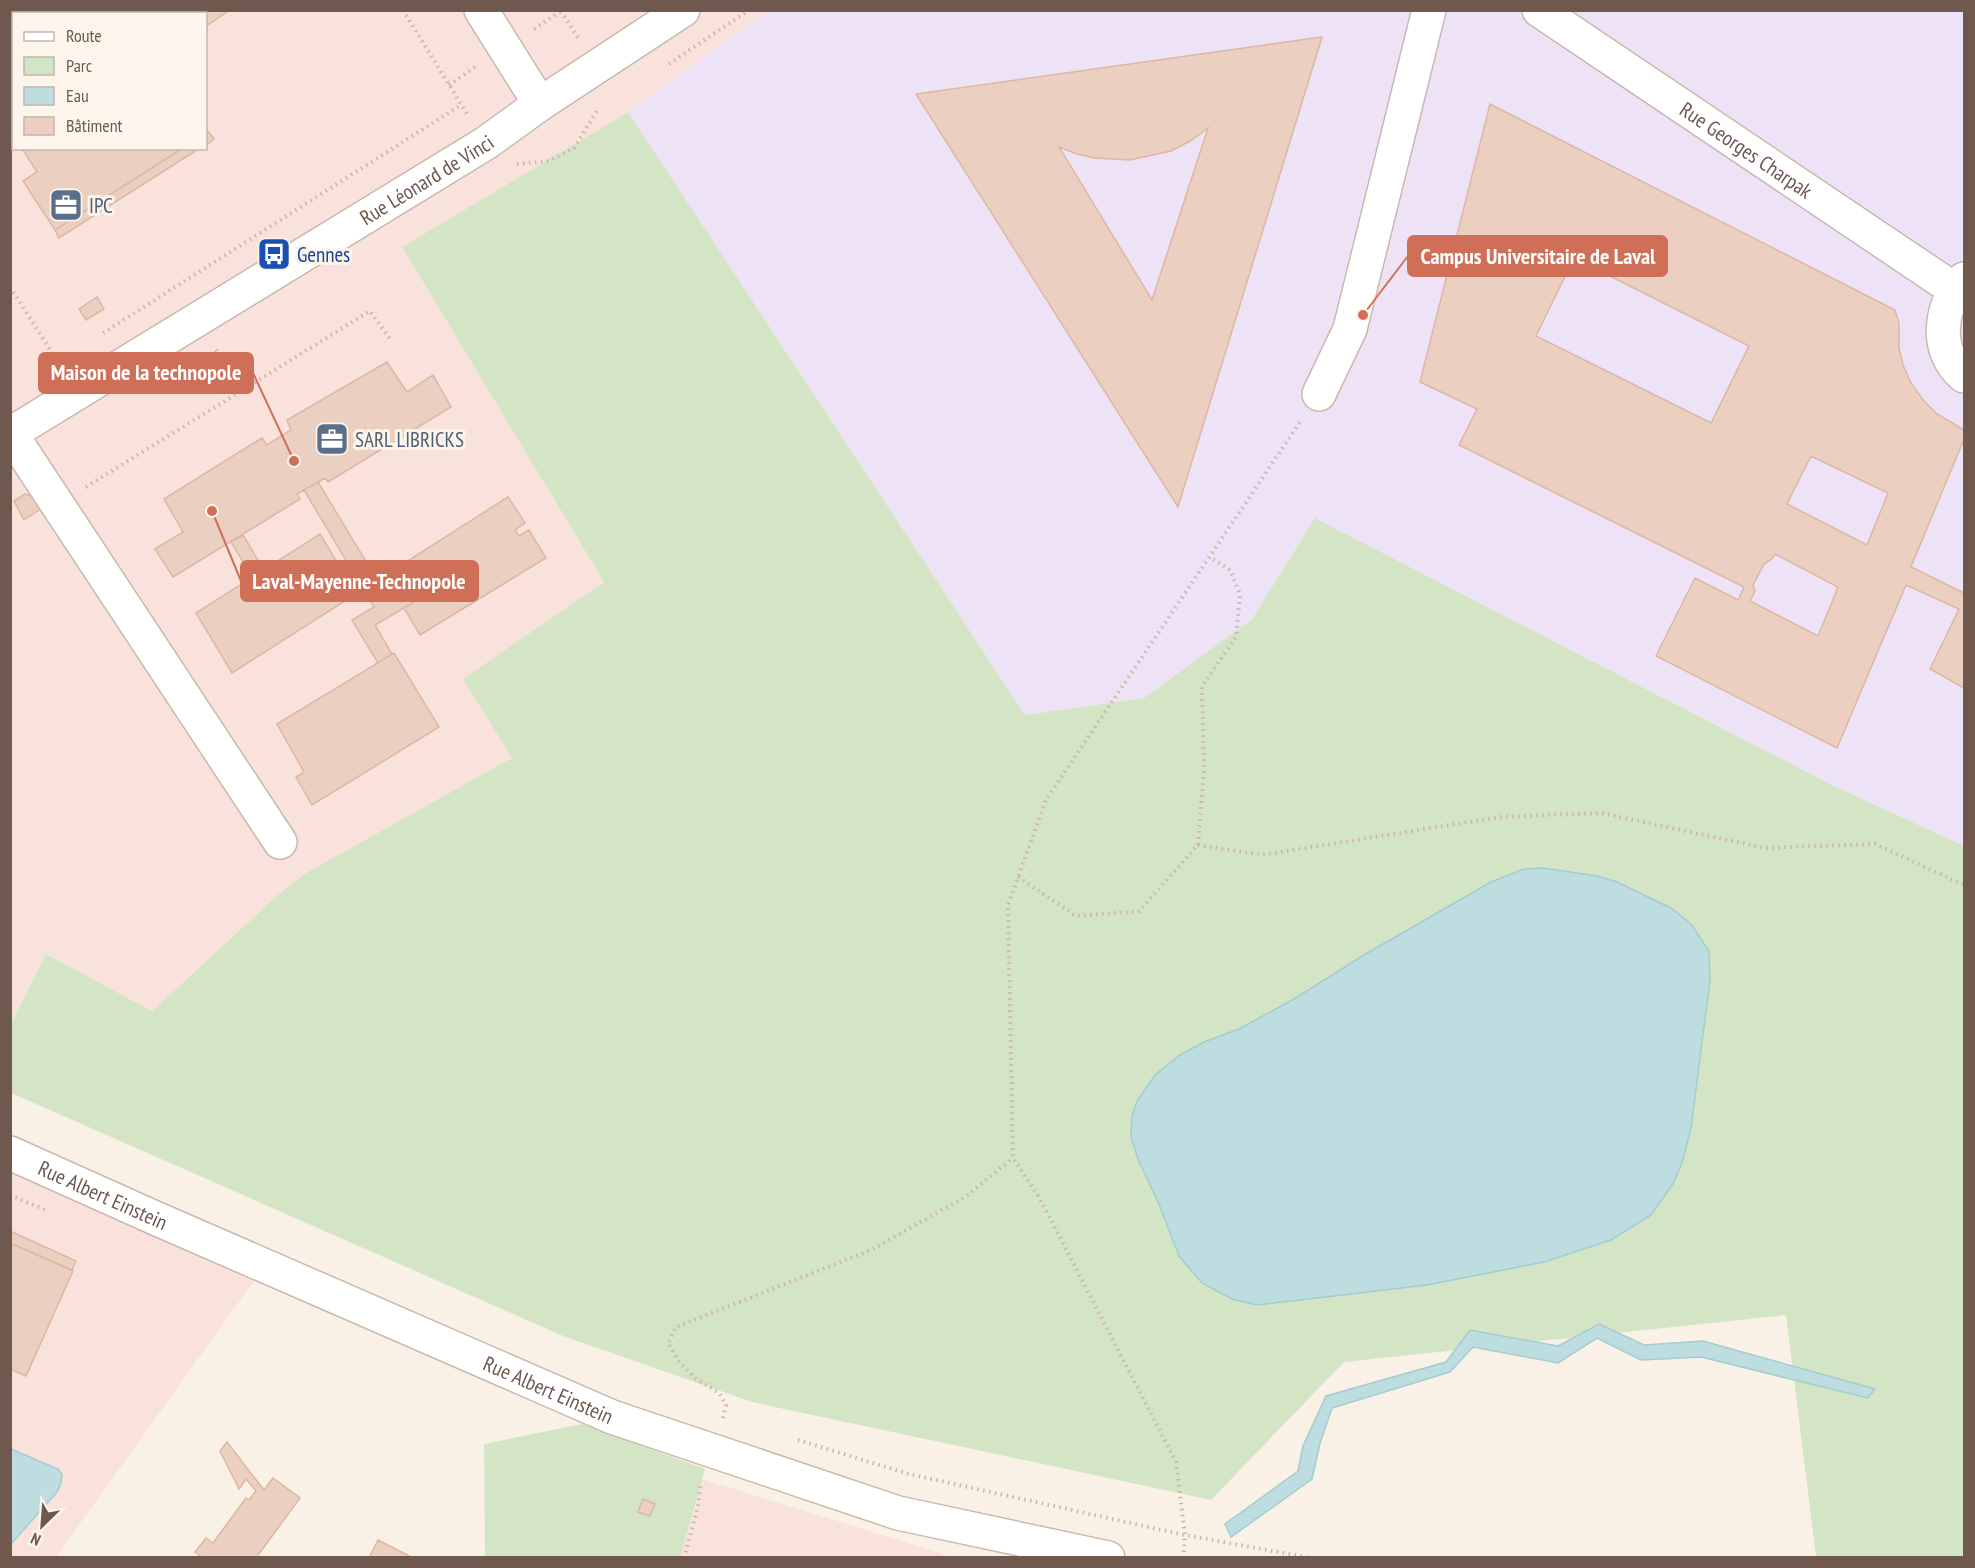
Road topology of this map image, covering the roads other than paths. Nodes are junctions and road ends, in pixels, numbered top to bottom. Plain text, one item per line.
1 (481, 10) edge
2 (683, 10) edge
3 (1429, 10) edge
4 (1539, 10) edge
5 (540, 104) junction
6 (1960, 284) edge
7 (1965, 376) edge
8 (1319, 394) road end
9 (11, 434) edge
10 (280, 842) dead end
11 (10, 1153) edge
12 (1108, 1557) edge

1 - 5 street
2 - 5 street, Rue Léonard de Vinci
3 - 8 street
4 - 6 street, Rue Georges Charpak
5 - 9 street, Rue Léonard de Vinci
6 - 7 street, Rue Georges Charpak
9 - 10 street
11 - 12 street, Rue Albert Einstein

